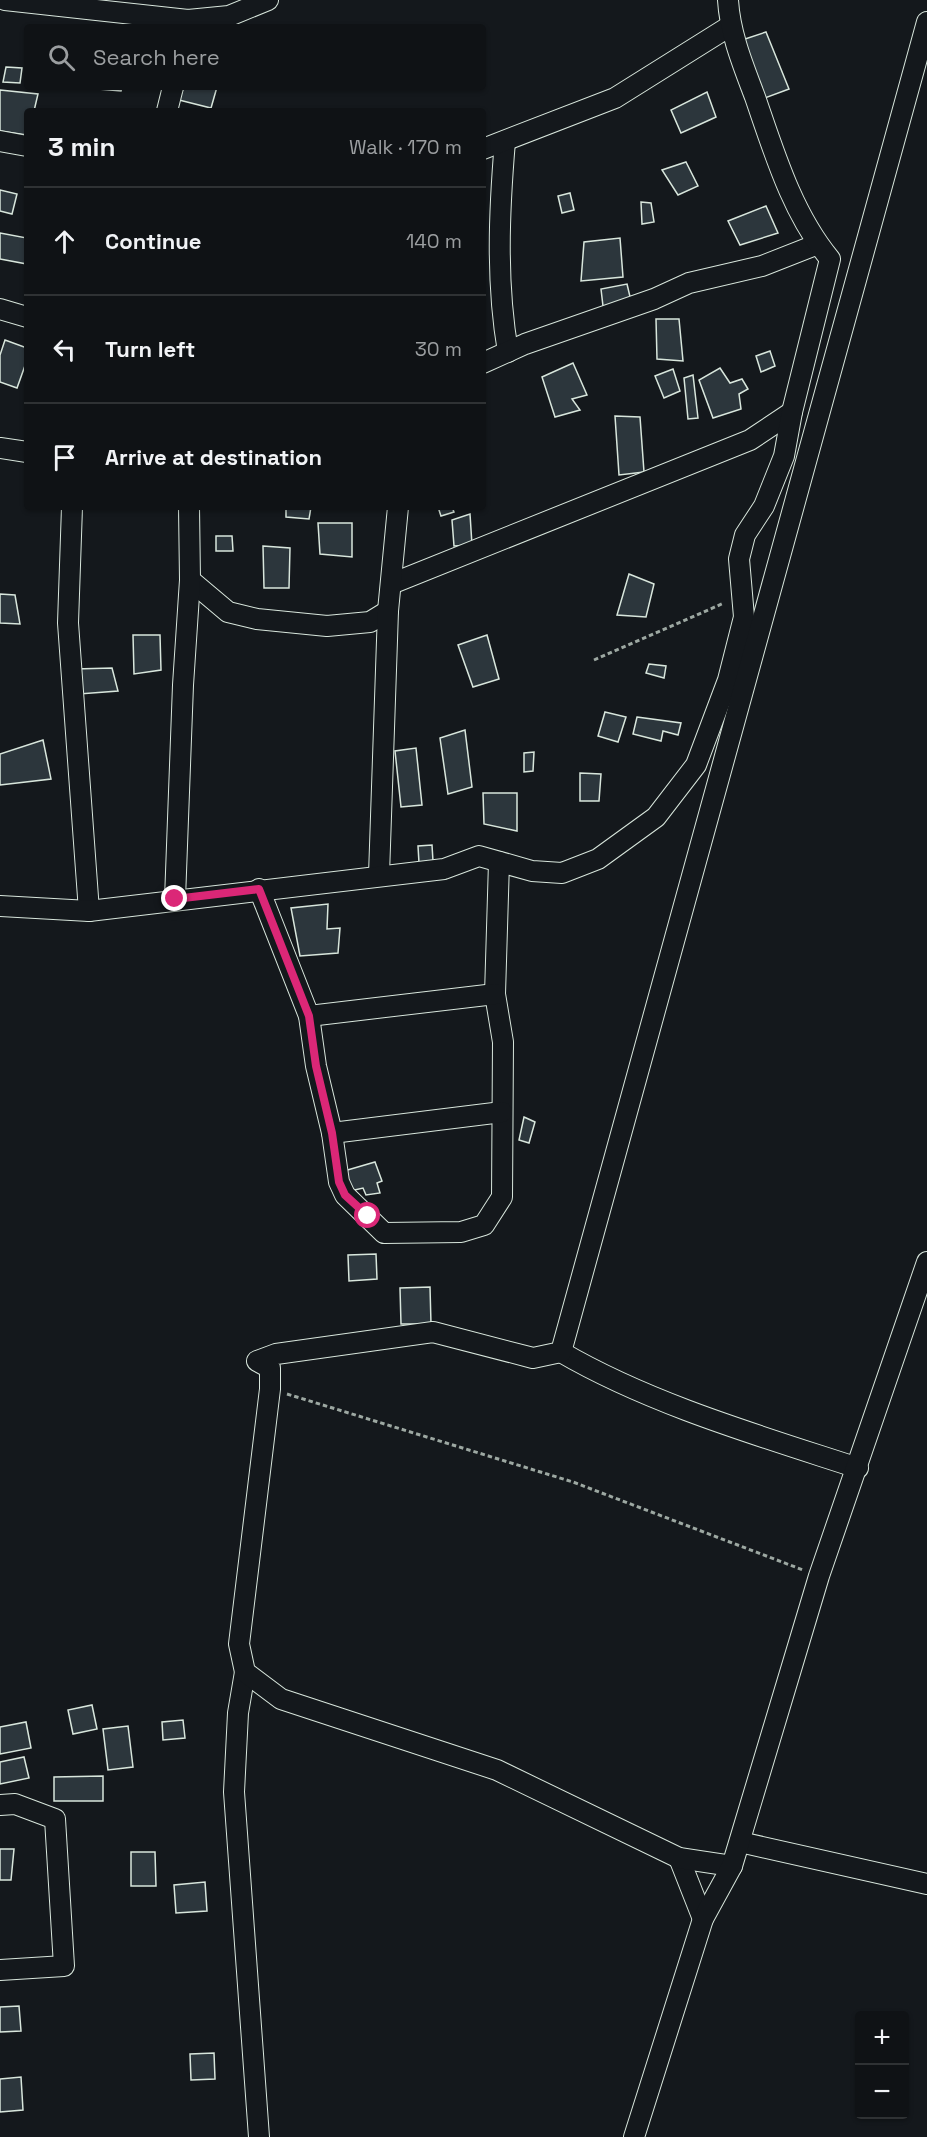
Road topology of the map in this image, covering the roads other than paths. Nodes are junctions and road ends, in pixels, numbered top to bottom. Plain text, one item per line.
1 (5, 0) edge
2 (268, 0) edge
3 (728, 0) edge
4 (927, 22) edge
5 (188, 24) edge
6 (730, 26) junction
7 (172, 90) edge
8 (168, 108) edge
9 (0, 141) edge
10 (505, 141) junction
11 (24, 145) edge
12 (486, 148) edge
13 (818, 244) junction
14 (0, 309) edge
15 (24, 316) edge
16 (508, 352) junction
17 (486, 362) edge
18 (792, 412) junction
19 (0, 448) edge
20 (24, 452) edge
21 (72, 510) edge
22 (189, 510) edge
23 (398, 510) edge
24 (190, 580) junction
25 (391, 584) junction
26 (388, 611) junction
27 (499, 862) junction
28 (379, 874) junction
29 (259, 889) junction
30 (175, 899) junction
31 (0, 906) edge
32 (89, 911) junction
33 (495, 994) junction
34 (309, 1016) junction
35 (502, 1112) junction
36 (332, 1133) junction
37 (927, 1262) edge
38 (561, 1352) junction
39 (858, 1468) junction
40 (245, 1672) junction
41 (0, 1805) edge
42 (740, 1842) junction
43 (679, 1858) junction
44 (732, 1866) junction
45 (927, 1884) edge
46 (703, 1918) junction
47 (0, 1970) edge
48 (259, 2137) edge
49 (634, 2137) edge

1 - 5 street
2 - 5 street
3 - 6 street
4 - 38 street
6 - 10 street
6 - 13 street
7 - 8 street
9 - 11 street
10 - 12 street
10 - 16 street
13 - 16 street
13 - 18 street
14 - 15 street
16 - 17 street
18 - 25 street
18 - 27 street
19 - 20 street
21 - 32 street
22 - 24 street
23 - 25 street
24 - 26 street
24 - 30 street
25 - 26 street
26 - 28 street
27 - 28 street
27 - 33 street
28 - 29 street
29 - 30 street
29 - 34 street
30 - 32 street
31 - 32 street
33 - 34 street
33 - 35 street
34 - 36 street
35 - 36 street
35 - 36 street
37 - 39 street
38 - 39 street
38 - 40 street
39 - 42 street
40 - 43 street
40 - 48 street
41 - 47 street
42 - 44 street
42 - 45 street
43 - 44 street
43 - 46 street
44 - 46 street
46 - 49 street

